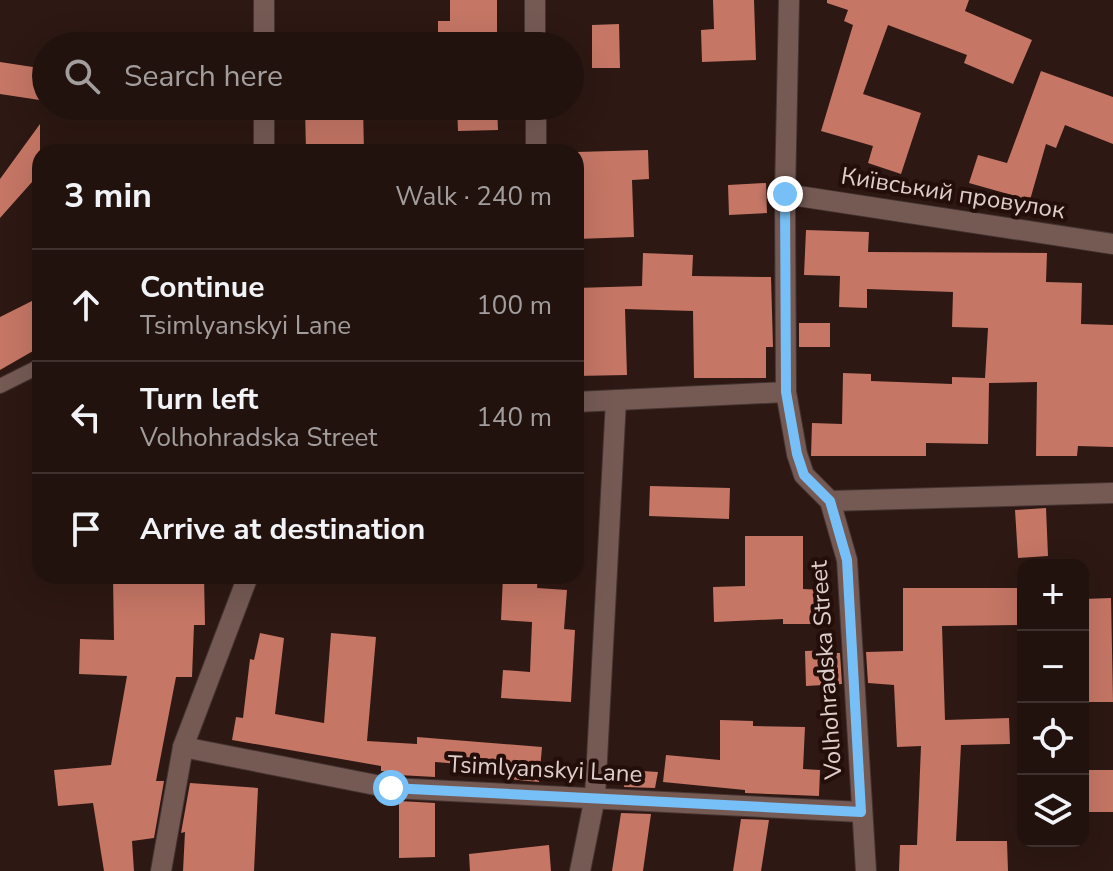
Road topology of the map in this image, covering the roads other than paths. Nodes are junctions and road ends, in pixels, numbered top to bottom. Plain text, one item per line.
1 (264, 0) edge
2 (535, 0) edge
3 (789, 0) edge
4 (264, 32) edge
5 (535, 32) edge
6 (264, 120) edge
7 (536, 120) edge
8 (264, 144) edge
9 (536, 144) edge
10 (785, 194) junction
11 (1113, 244) edge
12 (32, 370) edge
13 (0, 386) edge
14 (786, 392) junction
15 (616, 400) junction
16 (584, 402) edge
17 (1113, 493) edge
18 (830, 501) junction
19 (245, 584) edge
20 (183, 747) junction
21 (595, 797) junction
22 (861, 812) junction
23 (161, 871) edge
24 (580, 871) edge
25 (866, 871) edge

1 - 4 street
2 - 5 street
3 - 10 street, Volhohradska Street
6 - 8 street
7 - 9 street
10 - 11 street, Київський провулок
10 - 14 street, Volhohradska Street
12 - 13 lane
14 - 15 street
14 - 18 street, Volhohradska Street
15 - 16 street
15 - 21 street
17 - 18 street
18 - 22 street, Volhohradska Street
19 - 20 street
20 - 21 street, Tsimlyanskyi Lane
20 - 23 street
21 - 22 street, Tsimlyanskyi Lane
21 - 24 street
22 - 25 street, Volhohradska Street

